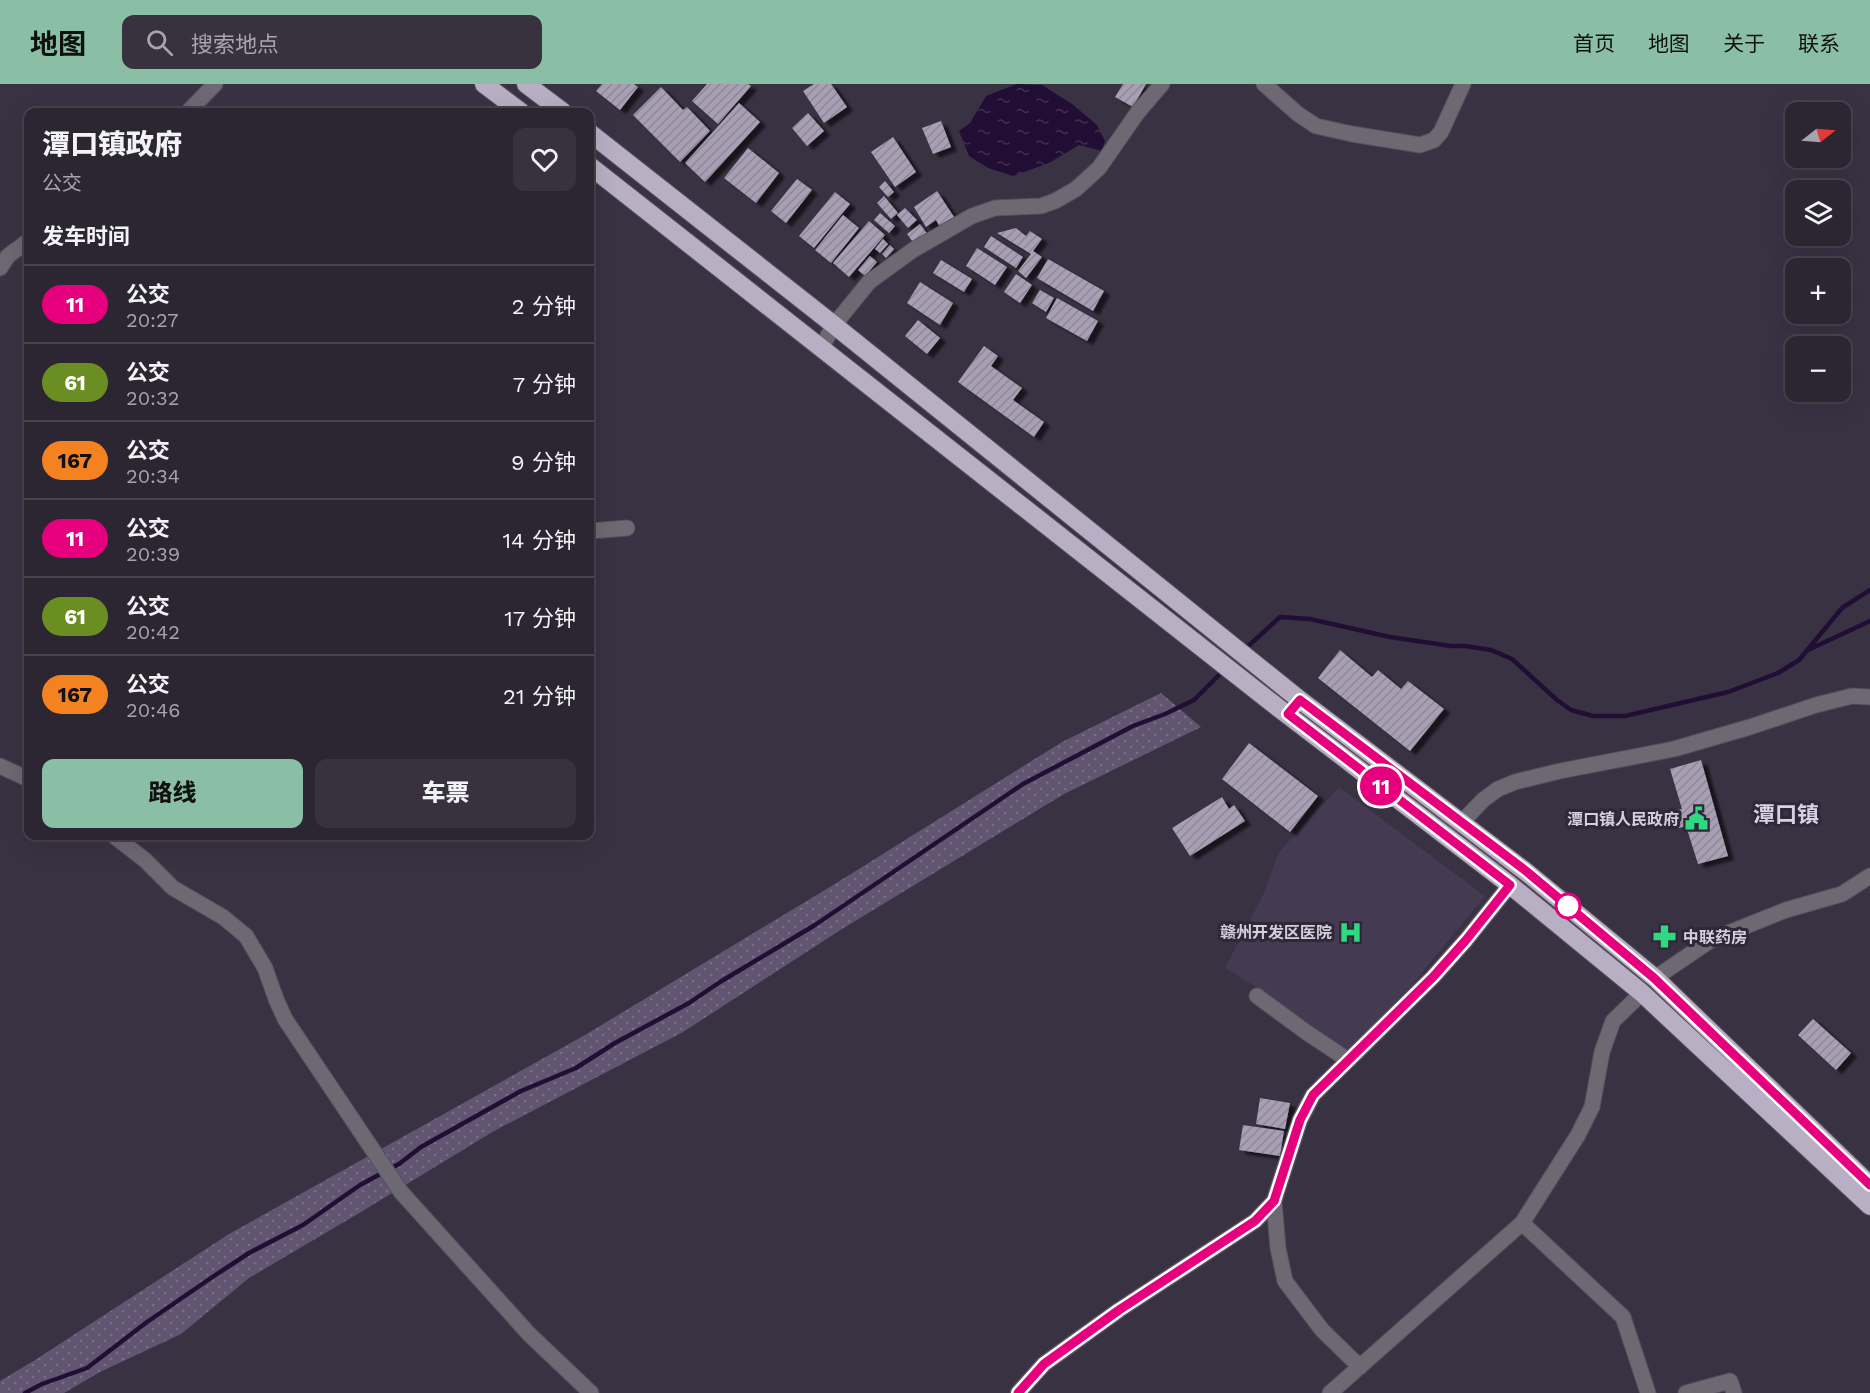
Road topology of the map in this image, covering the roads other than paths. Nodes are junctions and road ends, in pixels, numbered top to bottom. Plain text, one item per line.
1 (215, 84) edge
2 (484, 84) edge
3 (526, 84) edge
4 (1162, 84) edge
5 (1264, 84) edge
6 (1463, 84) edge
7 (192, 108) edge
8 (516, 108) edge
9 (558, 108) edge
10 (594, 137) edge
11 (594, 169) edge
12 (24, 245) edge
13 (0, 268) edge
14 (834, 325) junction
15 (821, 348) junction
16 (627, 528) dead end
17 (594, 531) edge
18 (1870, 697) edge
19 (1300, 700) junction
20 (1288, 714) junction
21 (0, 766) edge
22 (24, 777) edge
23 (1462, 822) junction
24 (119, 840) edge
25 (1870, 876) edge
26 (1510, 885) junction
27 (1654, 978) junction
28 (1642, 993) junction
29 (1257, 996) dead end
30 (1348, 1060) junction
31 (1870, 1185) edge
32 (1274, 1201) junction
33 (1870, 1206) edge
34 (1522, 1223) junction
35 (1360, 1367) junction
36 (1332, 1392) edge
37 (591, 1393) edge
38 (1018, 1393) edge
39 (1648, 1393) edge
40 (1686, 1393) edge
41 (1734, 1393) edge

1 - 7 street
2 - 8 highway
3 - 9 highway
4 - 14 street
5 - 6 street
10 - 14 highway
11 - 15 highway
12 - 13 street
14 - 15 street
14 - 19 highway
15 - 20 highway
16 - 17 street
18 - 23 street
19 - 20 highway
19 - 23 highway
20 - 26 highway
21 - 22 street
23 - 27 highway
24 - 37 street
25 - 27 street
26 - 28 highway
26 - 30 street
27 - 31 highway
28 - 33 highway
28 - 34 street
29 - 30 street
30 - 32 street
32 - 35 street
32 - 38 street
34 - 35 street
34 - 39 street
35 - 36 street
40 - 41 street

